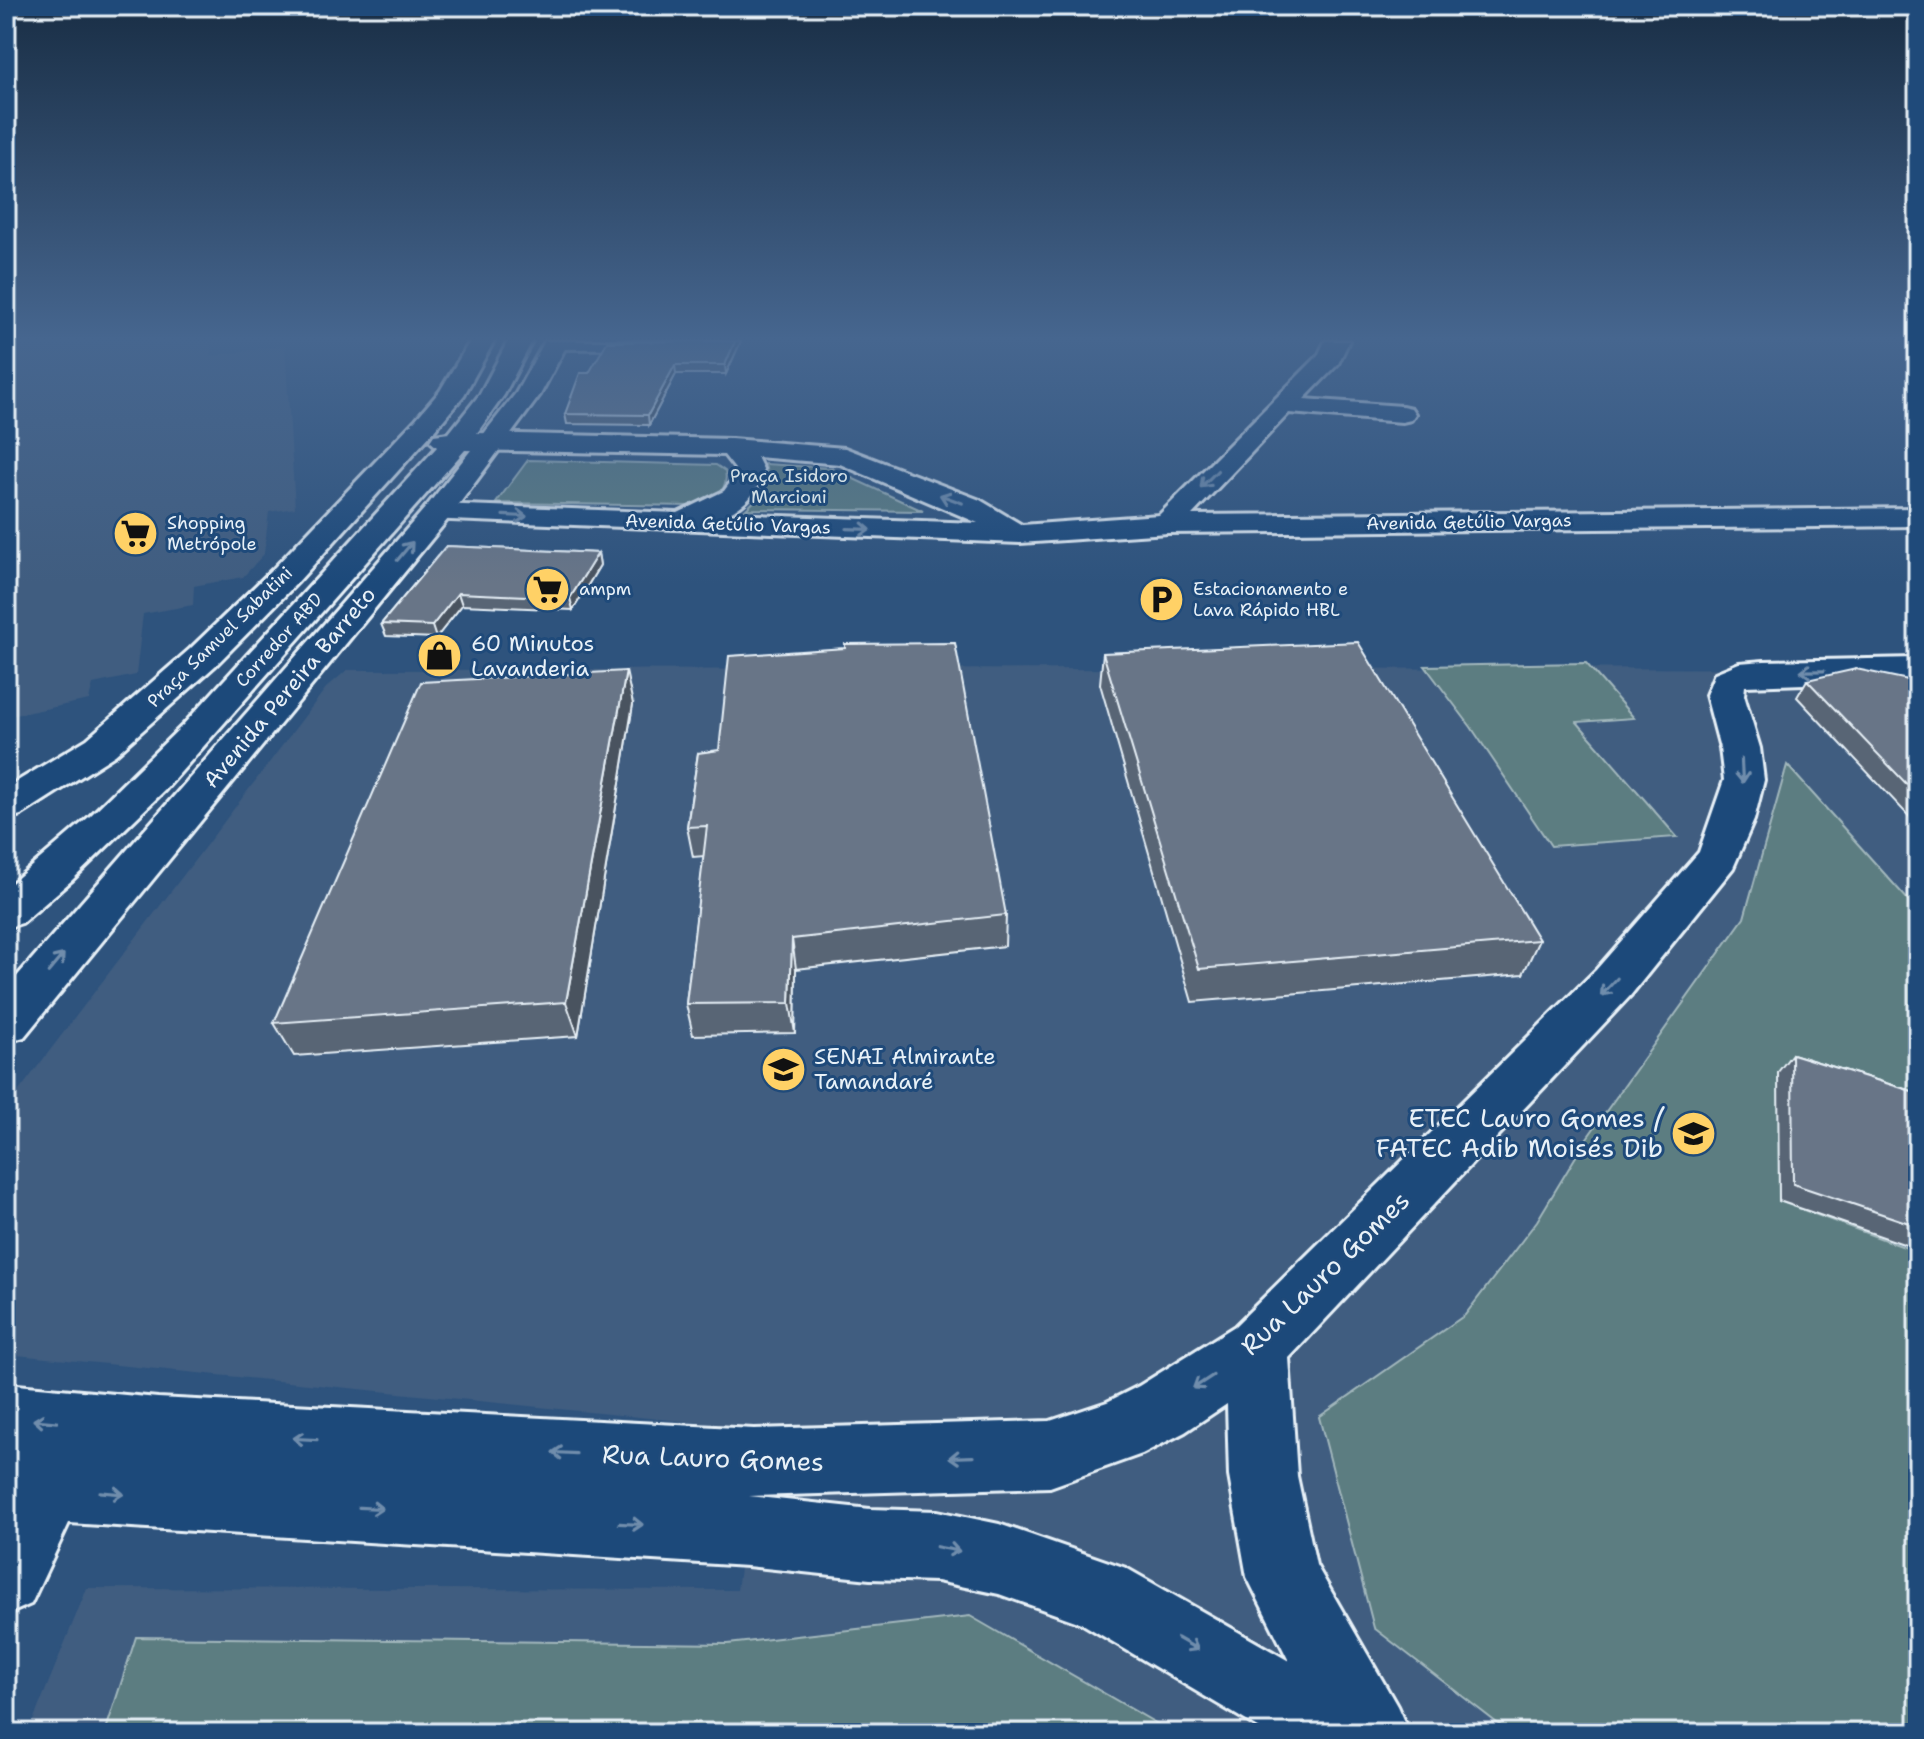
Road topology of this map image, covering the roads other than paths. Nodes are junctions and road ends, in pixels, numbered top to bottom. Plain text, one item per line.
1 (427, 422) edge
2 (482, 422) edge
3 (496, 422) edge
4 (1266, 422) edge
5 (411, 441) junction
6 (474, 441) junction
7 (731, 447) junction
8 (437, 513) junction
9 (1918, 517) edge
10 (677, 523) junction
11 (1168, 524) junction
12 (1020, 534) junction
13 (1918, 669) edge
14 (101, 747) junction
15 (6, 806) edge
16 (6, 837) edge
17 (6, 912) edge
18 (6, 1023) edge
19 (1257, 1347) junction
20 (6, 1417) edge
21 (28, 1485) edge
22 (6, 1579) edge
23 (1341, 1733) edge
24 (1370, 1733) edge

1 - 5 street
2 - 6 street, Corredor ABD
3 - 6 street, Avenida Pereira Barreto
4 -> 11 street
5 - 6 street
5 - 14 street, Praça Samuel Sabatini
6 - 7 street
6 - 8 street, Avenida Pereira Barreto
6 - 17 street, Corredor ABD
7 - 10 street
12 -> 7 street
8 -> 10 street, Avenida Getúlio Vargas
18 -> 8 street, Avenida Pereira Barreto
9 - 11 street, Avenida Getúlio Vargas
10 -> 12 street, Avenida Getúlio Vargas
11 - 12 street, Avenida Getúlio Vargas
13 -> 19 street, Rua Lauro Gomes
14 - 15 street, Praça Samuel Sabatini
14 - 16 street
19 -> 20 street, Rua Lauro Gomes
19 - 24 street
21 - 22 street
21 -> 23 street

